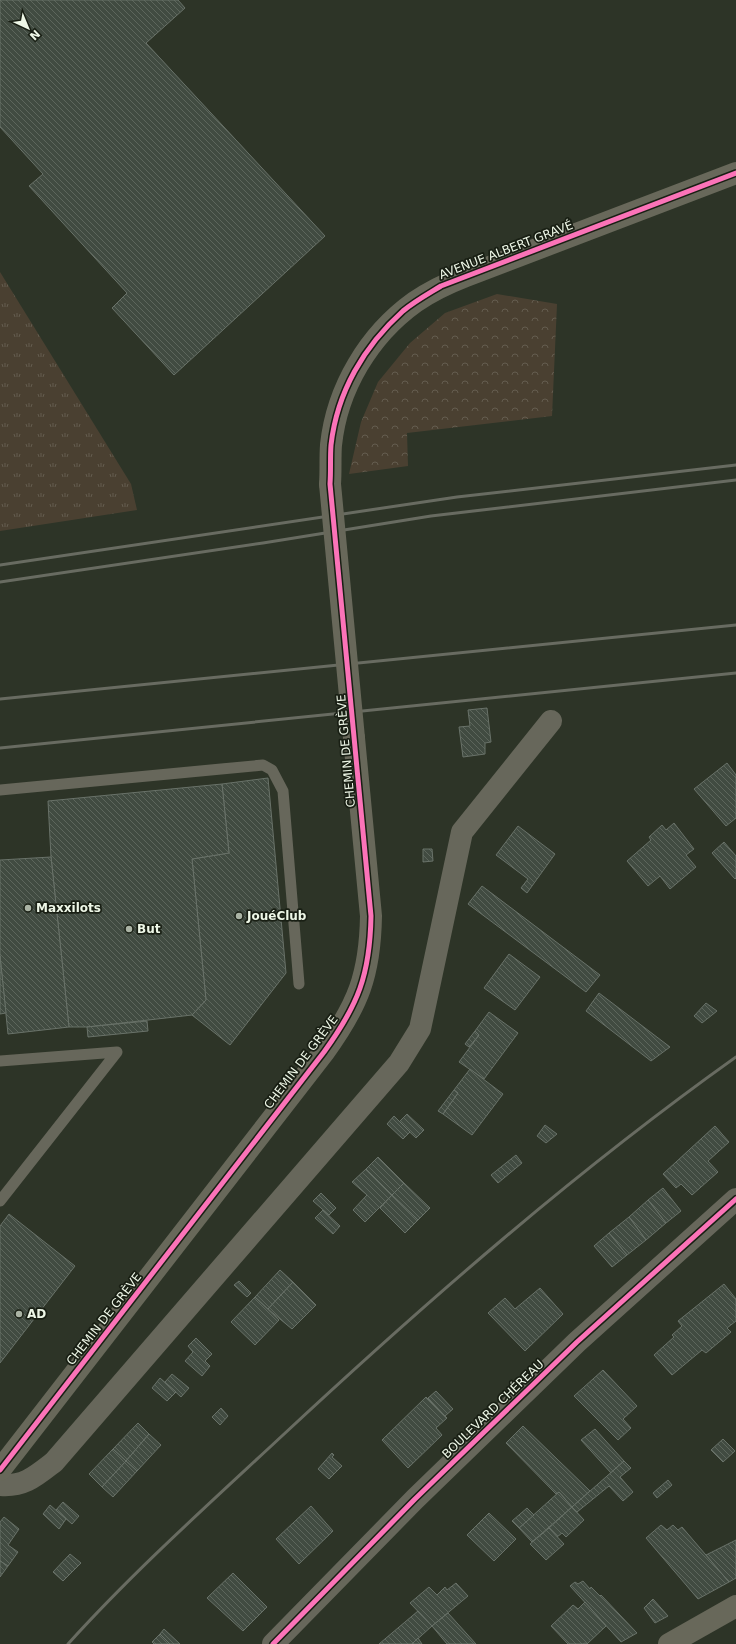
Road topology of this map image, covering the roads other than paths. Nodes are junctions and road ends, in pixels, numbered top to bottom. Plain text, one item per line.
1 (736, 173) edge
2 (330, 484) joint
3 (551, 721) dead end
4 (0, 790) edge
5 (299, 984) dead end
6 (0, 1061) edge
7 (736, 1199) edge
8 (0, 1201) edge
9 (0, 1470) edge
10 (0, 1484) edge
11 (736, 1606) edge
12 (273, 1644) edge
13 (669, 1644) edge

1 - 2 street, AVENUE ALBERT GRAVÉ
2 - 9 street, CHEMIN DE GRÈVE, bridge
3 - 10 street
4 - 5 lane
6 - 8 lane
7 - 12 street, BOULEVARD CHÉREAU
11 - 13 street

